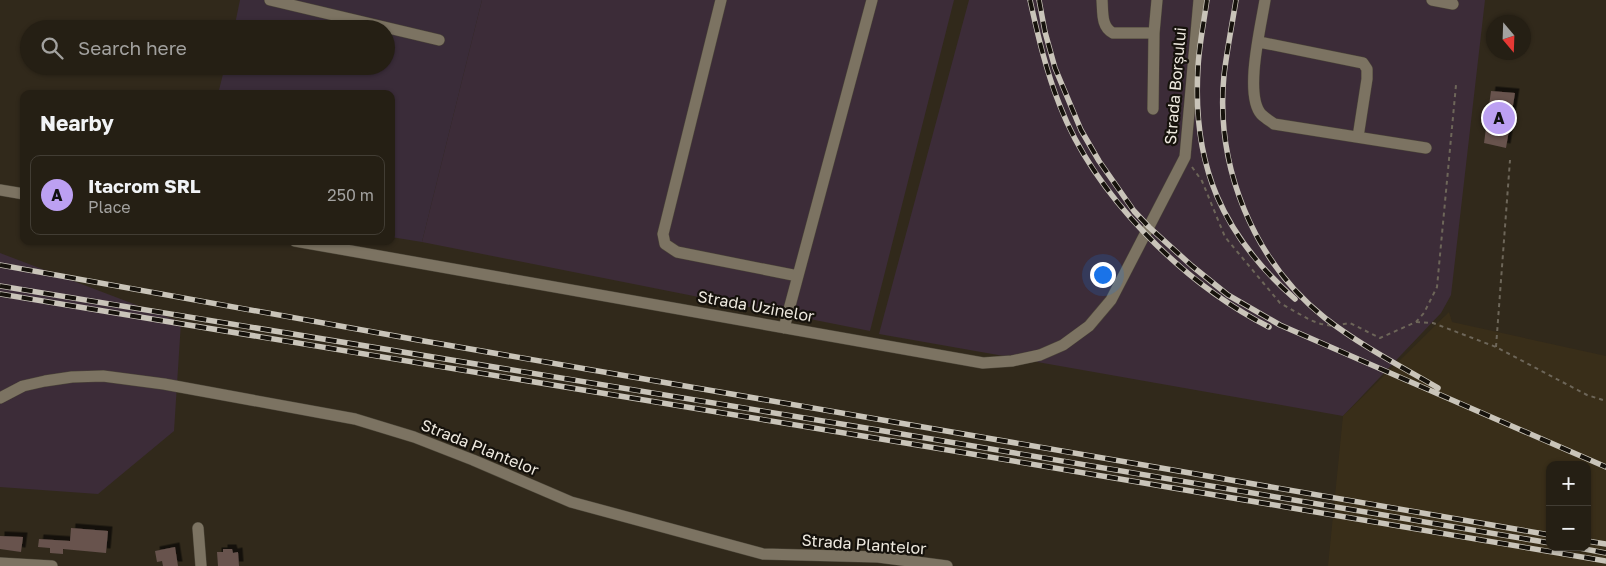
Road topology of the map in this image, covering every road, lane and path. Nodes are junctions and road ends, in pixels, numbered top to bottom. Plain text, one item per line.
1 (270, 0) edge
2 (721, 0) edge
3 (872, 0) edge
4 (1102, 0) edge
5 (1157, 0) edge
6 (1199, 0) edge
7 (1265, 0) edge
8 (1432, 0) edge
9 (1453, 4) dead end
10 (354, 20) edge
11 (395, 30) edge
12 (1154, 33) junction
13 (439, 40) dead end
14 (1259, 42) junction
15 (1456, 84) dead end
16 (1153, 109) dead end
17 (1358, 137) junction
18 (1426, 148) dead end
19 (1185, 157) junction
20 (1510, 160) dead end
21 (0, 190) edge
22 (20, 193) edge
23 (1149, 226) joint
24 (317, 245) edge
25 (798, 276) junction
26 (1416, 322) junction
27 (784, 328) junction
28 (1496, 347) junction
29 (0, 398) edge
30 (1606, 401) edge
31 (198, 528) dead end
32 (0, 563) edge
33 (52, 566) edge
34 (201, 566) edge
35 (947, 566) edge

1 - 10 street
2 - 25 street
3 - 25 street
4 - 12 street
5 - 12 street
6 - 19 street, Strada Borșului
7 - 14 street
8 - 9 street
11 - 13 street
12 - 16 street
14 - 17 street
14 - 17 street
15 - 26 path
17 - 18 street
19 - 23 street, Strada Borșului
19 - 26 path
20 - 28 path
21 - 22 street
23 - 27 street, Strada Uzinelor
24 - 27 street, Strada Uzinelor
25 - 27 street
26 - 28 path
28 - 30 path
29 - 35 street, Strada Plantelor
31 - 34 street
32 - 33 street

